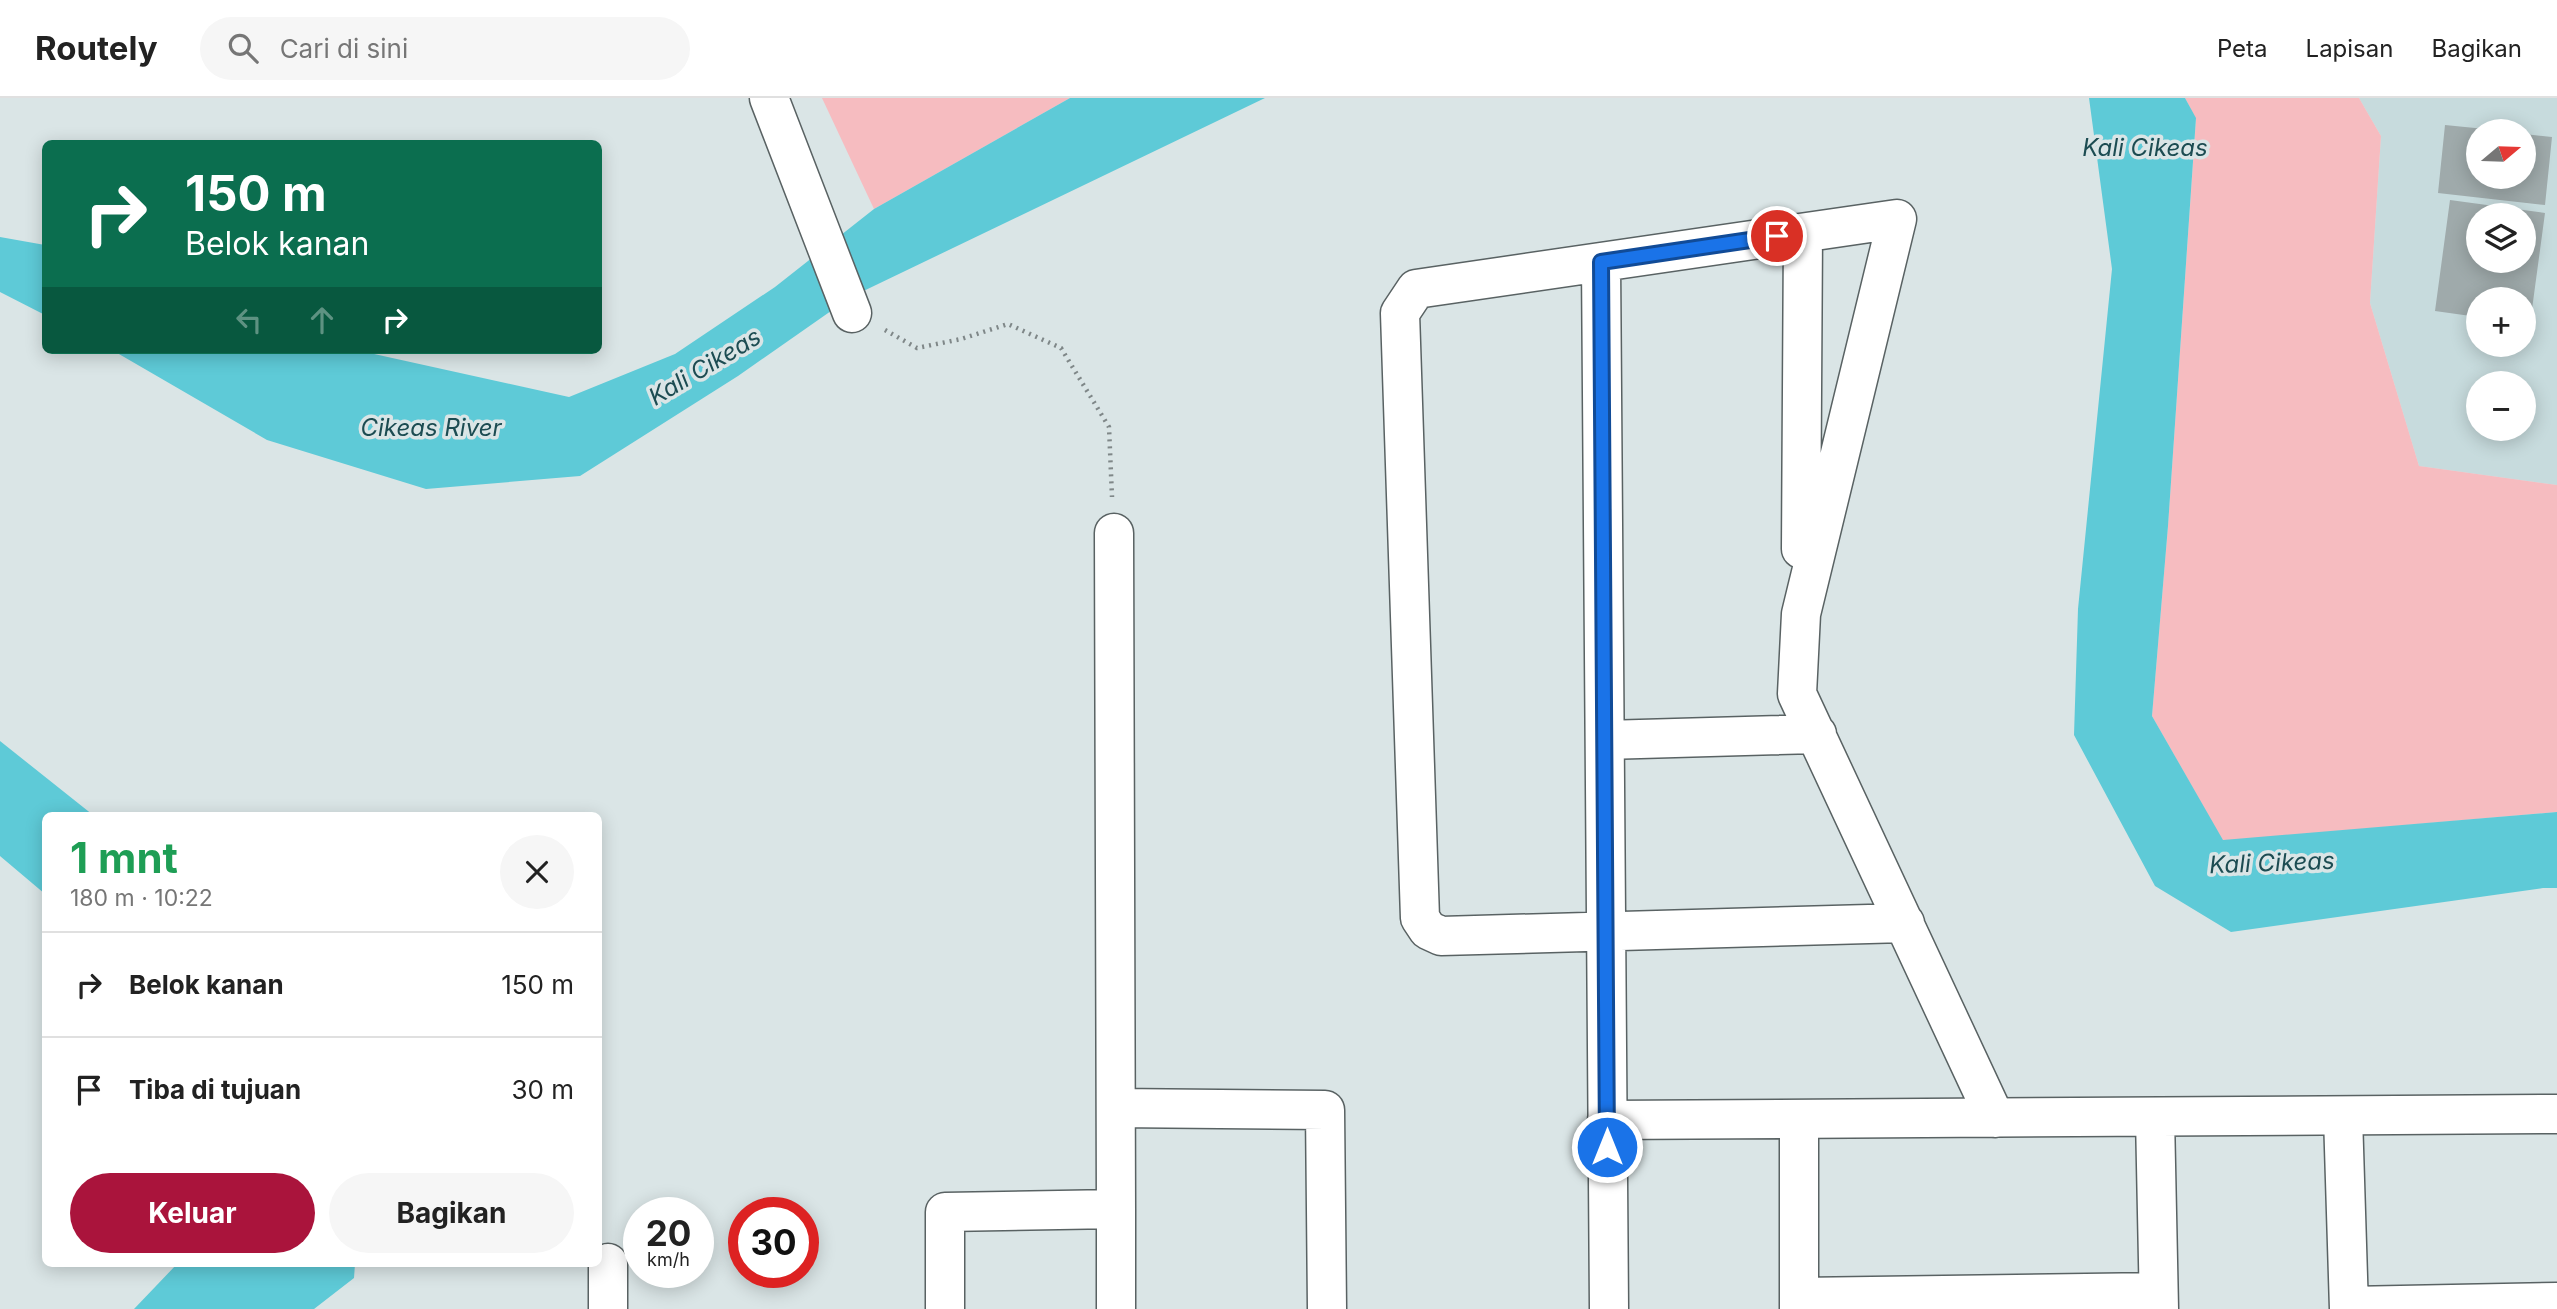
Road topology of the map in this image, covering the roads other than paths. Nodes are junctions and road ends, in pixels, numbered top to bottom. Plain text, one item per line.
1 (769, 98) edge
2 (1803, 233) junction
3 (1601, 262) junction
4 (852, 313) road end
5 (1114, 533) road end
6 (1801, 614) junction
7 (1817, 734) junction
8 (1605, 740) junction
9 (1905, 923) junction
10 (1606, 929) junction
11 (1116, 1108) junction
12 (2557, 1114) edge
13 (2343, 1116) junction
14 (2155, 1117) junction
15 (1995, 1118) junction
16 (1799, 1119) junction
17 (1607, 1120) junction
18 (1116, 1209) junction
19 (608, 1263) dead end
20 (2158, 1301) edge
21 (2557, 1302) edge
22 (1799, 1303) edge
23 (2349, 1308) edge
24 (608, 1309) edge
25 (945, 1309) edge
26 (1116, 1309) edge
27 (1327, 1309) edge
28 (1609, 1309) edge

1 - 4 street
2 - 3 street
2 - 6 street
2 - 6 street
3 - 8 street
3 - 10 street
5 - 11 street
6 - 7 street
7 - 8 street
7 - 9 street
8 - 10 street
9 - 10 street
9 - 15 street
10 - 17 street
11 - 18 street
11 - 27 street
12 - 13 street
13 - 14 street
13 - 23 street
14 - 15 street
14 - 20 street
15 - 16 street
16 - 17 street
16 - 22 street
17 - 28 street
18 - 25 street
18 - 26 street
19 - 24 street
20 - 22 street
21 - 23 street

